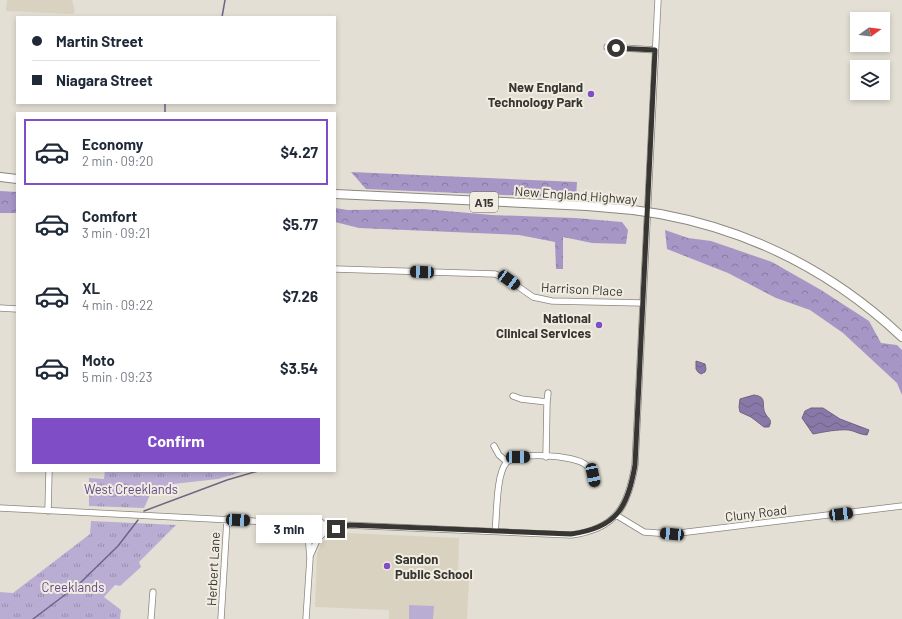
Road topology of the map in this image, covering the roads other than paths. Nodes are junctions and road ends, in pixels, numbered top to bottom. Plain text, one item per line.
1 (658, 0) edge
2 (606, 47) dead end
3 (655, 50) junction
4 (0, 178) edge
5 (16, 179) edge
6 (336, 194) edge
7 (336, 269) edge
8 (643, 303) junction
9 (0, 308) edge
10 (16, 308) edge
11 (902, 337) edge
12 (548, 393) dead end
13 (513, 396) dead end
14 (547, 402) junction
15 (494, 446) dead end
16 (546, 457) junction
17 (507, 462) junction
18 (49, 472) edge
19 (595, 484) dead end
20 (902, 506) edge
21 (0, 508) edge
22 (48, 511) junction
23 (616, 515) junction
24 (227, 520) junction
25 (322, 524) junction
26 (307, 525) junction
27 (349, 525) junction
28 (323, 532) junction
29 (496, 532) junction
30 (308, 534) junction
31 (318, 538) junction
32 (310, 558) junction
33 (153, 592) dead end
34 (152, 619) edge
35 (221, 619) edge
36 (306, 619) edge

1 - 3 street
2 - 3 street
3 - 8 street
4 - 5 highway
6 - 11 highway, New England Highway / A15, bridge
7 - 8 street, Harrison Place
8 - 23 street
9 - 10 street
12 - 14 street
13 - 14 street
14 - 16 street
15 - 17 street
16 - 17 street
16 - 19 street
17 - 29 street
18 - 22 street
20 - 23 street, Cluny Road
21 - 22 street
22 - 24 street
23 - 29 street
24 - 26 street
24 - 35 street, Herbert Lane
25 - 26 street
25 - 27 street
25 - 28 street
26 - 30 street
27 - 28 street
27 - 29 street
28 - 31 street
30 - 31 street
30 - 32 street
31 - 32 street
32 - 36 street
33 - 34 street

